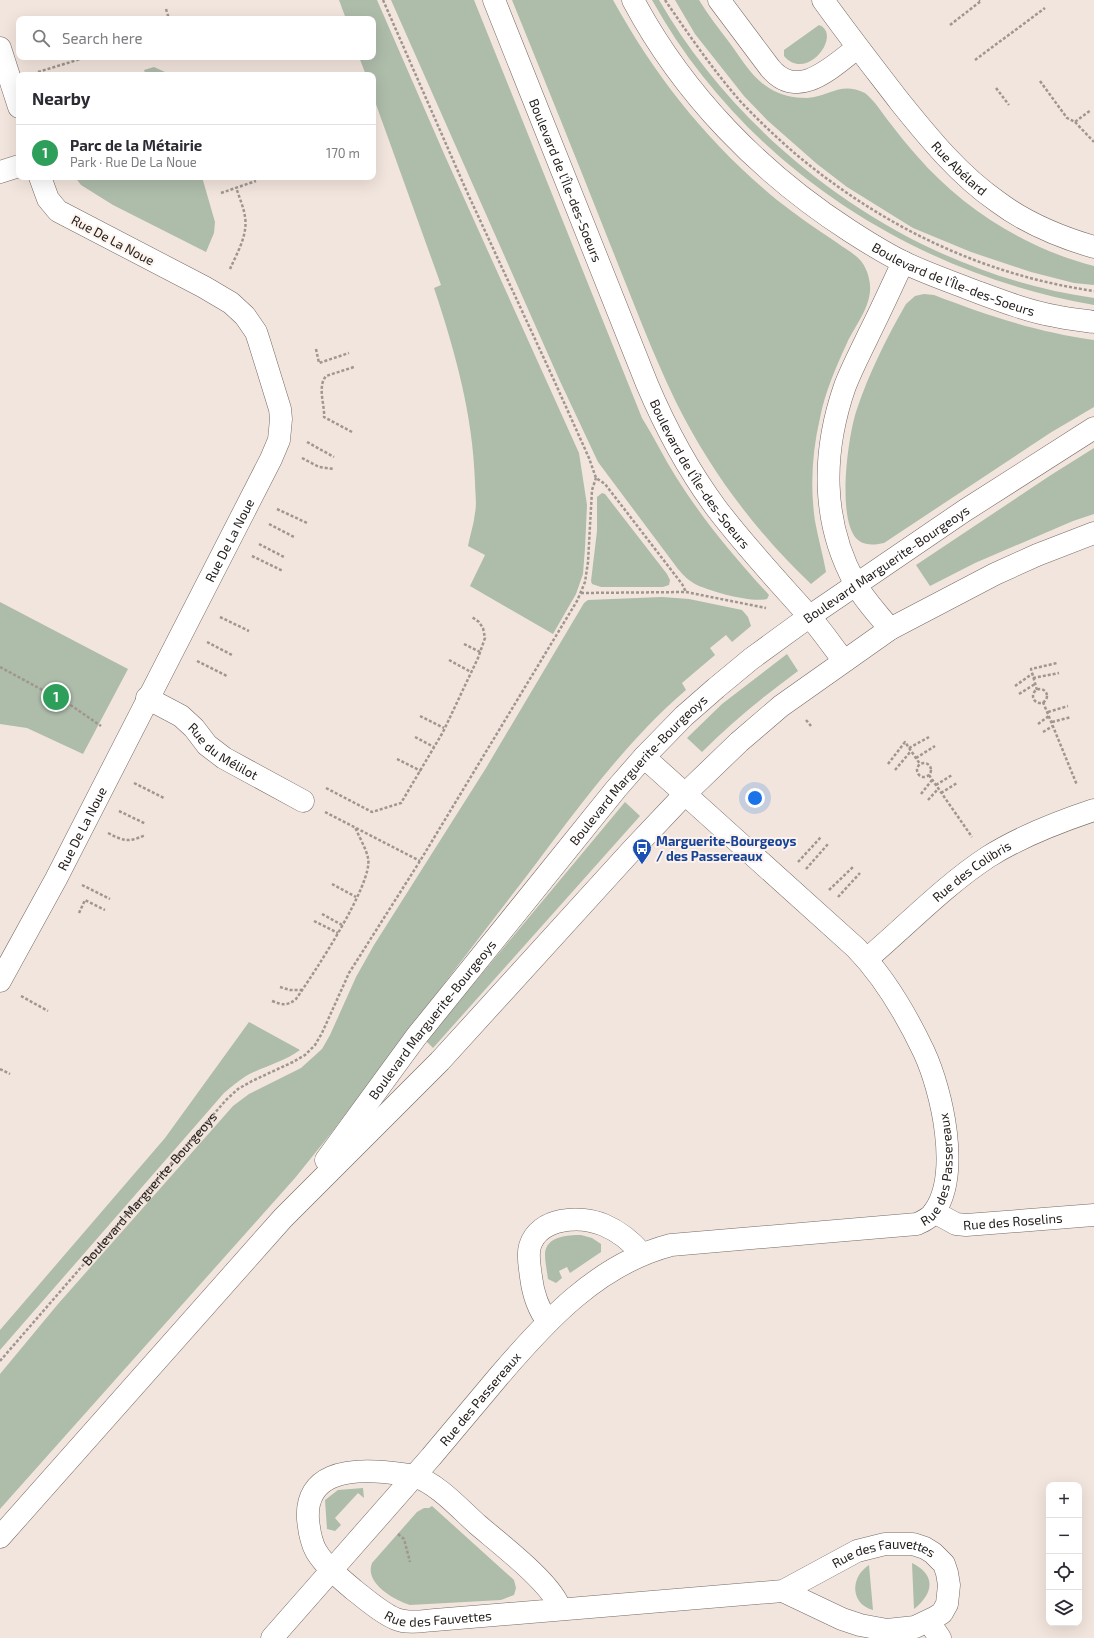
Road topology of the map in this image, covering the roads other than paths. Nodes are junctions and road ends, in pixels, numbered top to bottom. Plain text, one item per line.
1 (494, 0) edge
2 (633, 0) edge
3 (719, 0) edge
4 (823, 0) edge
5 (0, 48) edge
6 (858, 48) junction
7 (16, 99) edge
8 (16, 167) edge
9 (0, 172) edge
10 (41, 180) edge
11 (1094, 247) edge
12 (903, 262) junction
13 (1094, 322) edge
14 (1094, 428) edge
15 (1094, 533) edge
16 (855, 584) junction
17 (810, 616) junction
18 (890, 629) junction
19 (844, 661) junction
20 (147, 698) junction
21 (644, 757) junction
22 (685, 794) junction
23 (312, 805) road end
24 (1094, 810) edge
25 (867, 959) junction
26 (0, 981) edge
27 (934, 1212) junction
28 (1094, 1215) edge
29 (283, 1218) junction
30 (642, 1254) junction
31 (548, 1322) junction
32 (414, 1476) junction
33 (0, 1537) edge
34 (332, 1570) junction
35 (783, 1591) junction
36 (560, 1608) junction
37 (935, 1630) edge
38 (272, 1638) edge

1 - 17 street, Boulevard de l'Île-des-Soeurs
2 - 12 street, Boulevard de l'Île-des-Soeurs
3 - 6 street
4 - 6 street, Rue Abélard
5 - 7 street
6 - 11 street, Rue Abélard
8 - 9 street
10 - 20 street, Rue De La Noue
12 - 13 street, Boulevard de l'Île-des-Soeurs
12 - 16 street
14 - 16 street, Boulevard Marguerite-Bourgeoys
15 - 18 street
16 - 17 street, Boulevard Marguerite-Bourgeoys
16 - 18 street
17 - 19 street, Boulevard de l'Île-des-Soeurs
17 - 21 street, Boulevard Marguerite-Bourgeoys
18 - 19 street
19 - 22 street, Boulevard Marguerite-Bourgeoys
20 - 23 street, Rue du Mélilot
20 - 26 street, Rue De La Noue
21 - 22 street, Rue des Passereaux
21 - 29 street, Boulevard Marguerite-Bourgeoys
22 - 25 street, Rue des Passereaux
22 - 29 street, Boulevard Marguerite-Bourgeoys
24 - 25 street, Rue des Colibris
25 - 27 street, Rue des Passereaux
27 - 28 street, Rue des Roselins
27 - 30 street, Rue des Passereaux
29 - 33 street, Boulevard Marguerite-Bourgeoys
30 - 31 street, Rue des Passereaux
30 - 31 street
31 - 32 street, Rue des Passereaux
32 - 34 street, Rue des Passereaux
32 - 34 street
32 - 36 street
34 - 36 street, Rue des Fauvettes
34 - 38 street, Rue des Passereaux
35 - 36 street, Rue des Fauvettes
35 - 37 street, Rue des Fauvettes
35 - 37 street, Rue des Fauvettes

